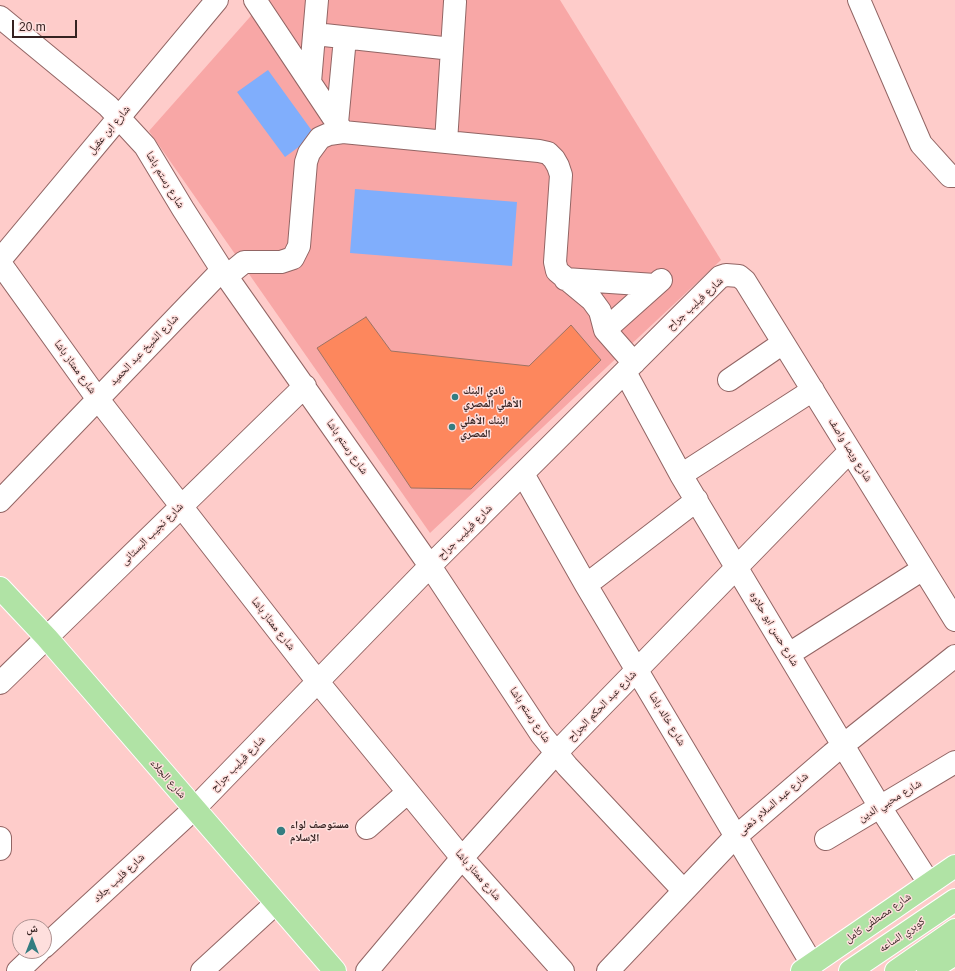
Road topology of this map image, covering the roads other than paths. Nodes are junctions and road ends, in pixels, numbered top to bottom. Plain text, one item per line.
1 (217, 0) edge
2 (255, 0) edge
3 (317, 0) edge
4 (859, 0) edge
5 (455, 2) dead end
6 (0, 17) edge
7 (315, 34) junction
8 (345, 38) junction
9 (452, 49) junction
10 (310, 82) junction
11 (120, 118) junction
12 (340, 128) junction
13 (446, 142) junction
14 (955, 176) edge
15 (0, 260) edge
16 (0, 263) edge
17 (225, 273) junction
18 (565, 279) junction
19 (745, 281) joint
20 (605, 330) junction
21 (783, 342) junction
22 (629, 368) junction
23 (729, 380) dead end
24 (305, 386) junction
25 (813, 390) junction
26 (97, 398) junction
27 (850, 451) junction
28 (523, 474) junction
29 (681, 475) junction
30 (697, 500) junction
31 (0, 501) edge
32 (182, 505) junction
33 (430, 566) junction
34 (737, 567) junction
35 (923, 569) junction
36 (586, 585) junction
37 (0, 588) edge
38 (955, 620) edge
39 (47, 638) junction
40 (789, 654) junction
41 (955, 656) edge
42 (637, 670) junction
43 (318, 682) junction
44 (0, 683) edge
45 (843, 745) junction
46 (556, 753) junction
47 (955, 762) edge
48 (408, 792) junction
49 (880, 807) junction
50 (194, 809) junction
51 (367, 828) dead end
52 (736, 836) junction
53 (0, 838) edge
54 (826, 839) dead end
55 (0, 849) edge
56 (462, 858) junction
57 (955, 866) edge
58 (929, 882) junction
59 (684, 890) junction
60 (955, 900) edge
61 (275, 904) junction
62 (955, 930) edge
63 (52, 940) edge
64 (955, 954) edge
65 (31, 959) edge
66 (807, 967) edge
67 (18, 971) edge
68 (202, 971) edge
69 (335, 971) edge
70 (366, 971) edge
71 (563, 971) edge
72 (608, 971) edge
73 (850, 971) edge
74 (896, 971) edge
75 (928, 971) edge

1 - 11 street, شارع ابن عقيل
2 - 10 street
3 - 7 street
4 - 14 street
5 - 9 street
6 - 11 street, شارع رستم باشا
7 - 8 street
7 - 10 street
8 - 9 street
8 - 12 street
9 - 13 street
10 - 12 street
11 - 15 street, شارع ابن عقيل
11 - 17 street, شارع رستم باشا
12 - 13 street, شارع الشيخ عبد الحميد
12 - 17 street, شارع الشيخ عبد الحميد
13 - 18 street, شارع الشيخ عبد الحميد
16 - 26 street, شارع ممتاز باشا
17 - 24 street, شارع رستم باشا
17 - 26 street, شارع الشيخ عبد الحميد
18 - 20 street
18 - 20 street
19 - 21 street, شارع ويصا واصف
19 - 22 street, شارع فيليب جراح
20 - 22 street, شارع حسن ابو حلاوه
21 - 23 street
21 - 25 street, شارع ويصا واصف
22 - 28 street, شارع فيليب جراح
22 - 29 street, شارع حسن ابو حلاوه
24 - 32 street, شارع نجيب البستانى
24 - 33 street, شارع رستم باشا
25 - 27 street, شارع ويصا واصف
25 - 29 street
26 - 31 street, شارع الشيخ عبد الحميد
26 - 32 street, شارع ممتاز باشا
27 - 34 street, شارع عبد الحكم الجراح
27 - 35 street, شارع ويصا واصف
28 - 33 street, شارع فيليب جراح
28 - 36 street, شارع خالد باشا
29 - 30 street, شارع حسن ابو حلاوه
30 - 34 street, شارع حسن ابو حلاوه
30 - 36 street
32 - 39 street, شارع نجيب البستانى
32 - 43 street, شارع ممتاز باشا
33 - 43 street, شارع فيليب جراح
33 - 46 street, شارع رستم باشا
34 - 40 street, شارع حسن ابو حلاوه
34 - 42 street, شارع عبد الحكم الجراح
35 - 38 street, شارع ويصا واصف
35 - 40 street
36 - 42 street, شارع خالد باشا
37 - 39 main road, شارع الجلاء
39 - 44 street, شارع نجيب البستانى
39 - 50 main road, شارع الجلاء
40 - 45 street, شارع حسن ابو حلاوه
41 - 45 street, شارع عبد السلام ذهنى
42 - 46 street, شارع عبد الحكم الجراح
42 - 52 street, شارع خالد باشا
43 - 48 street, شارع ممتاز باشا
43 - 50 street, شارع فيليب جراح
45 - 49 street, شارع حسن ابو حلاوه
45 - 52 street, شارع عبد السلام ذهنى
46 - 56 street, شارع عبد الحكم الجراح
46 - 59 street, شارع رستم باشا
47 - 49 street, شارع محيي الدين
48 - 51 street
48 - 56 street, شارع ممتاز باشا
49 - 54 street, شارع محيي الدين
49 - 58 street, شارع حسن ابو حلاوه
50 - 61 main road, شارع الجلاء
50 - 63 street, شارع فليب جلاد
52 - 59 street, شارع عبد السلام ذهنى
52 - 66 street, شارع خالد باشا
53 - 55 street
56 - 70 street, شارع عبد الحكم الجراح
56 - 71 street, شارع ممتاز باشا
57 - 58 main road, شارع مصطفى كامل
58 - 66 main road, شارع مصطفى كامل
59 - 72 street, شارع عبد السلام ذهنى
60 - 73 main road, كوبري الساعه
61 - 68 street
61 - 69 main road, شارع الجلاء
62 - 74 main road
64 - 75 main road
65 - 67 street

